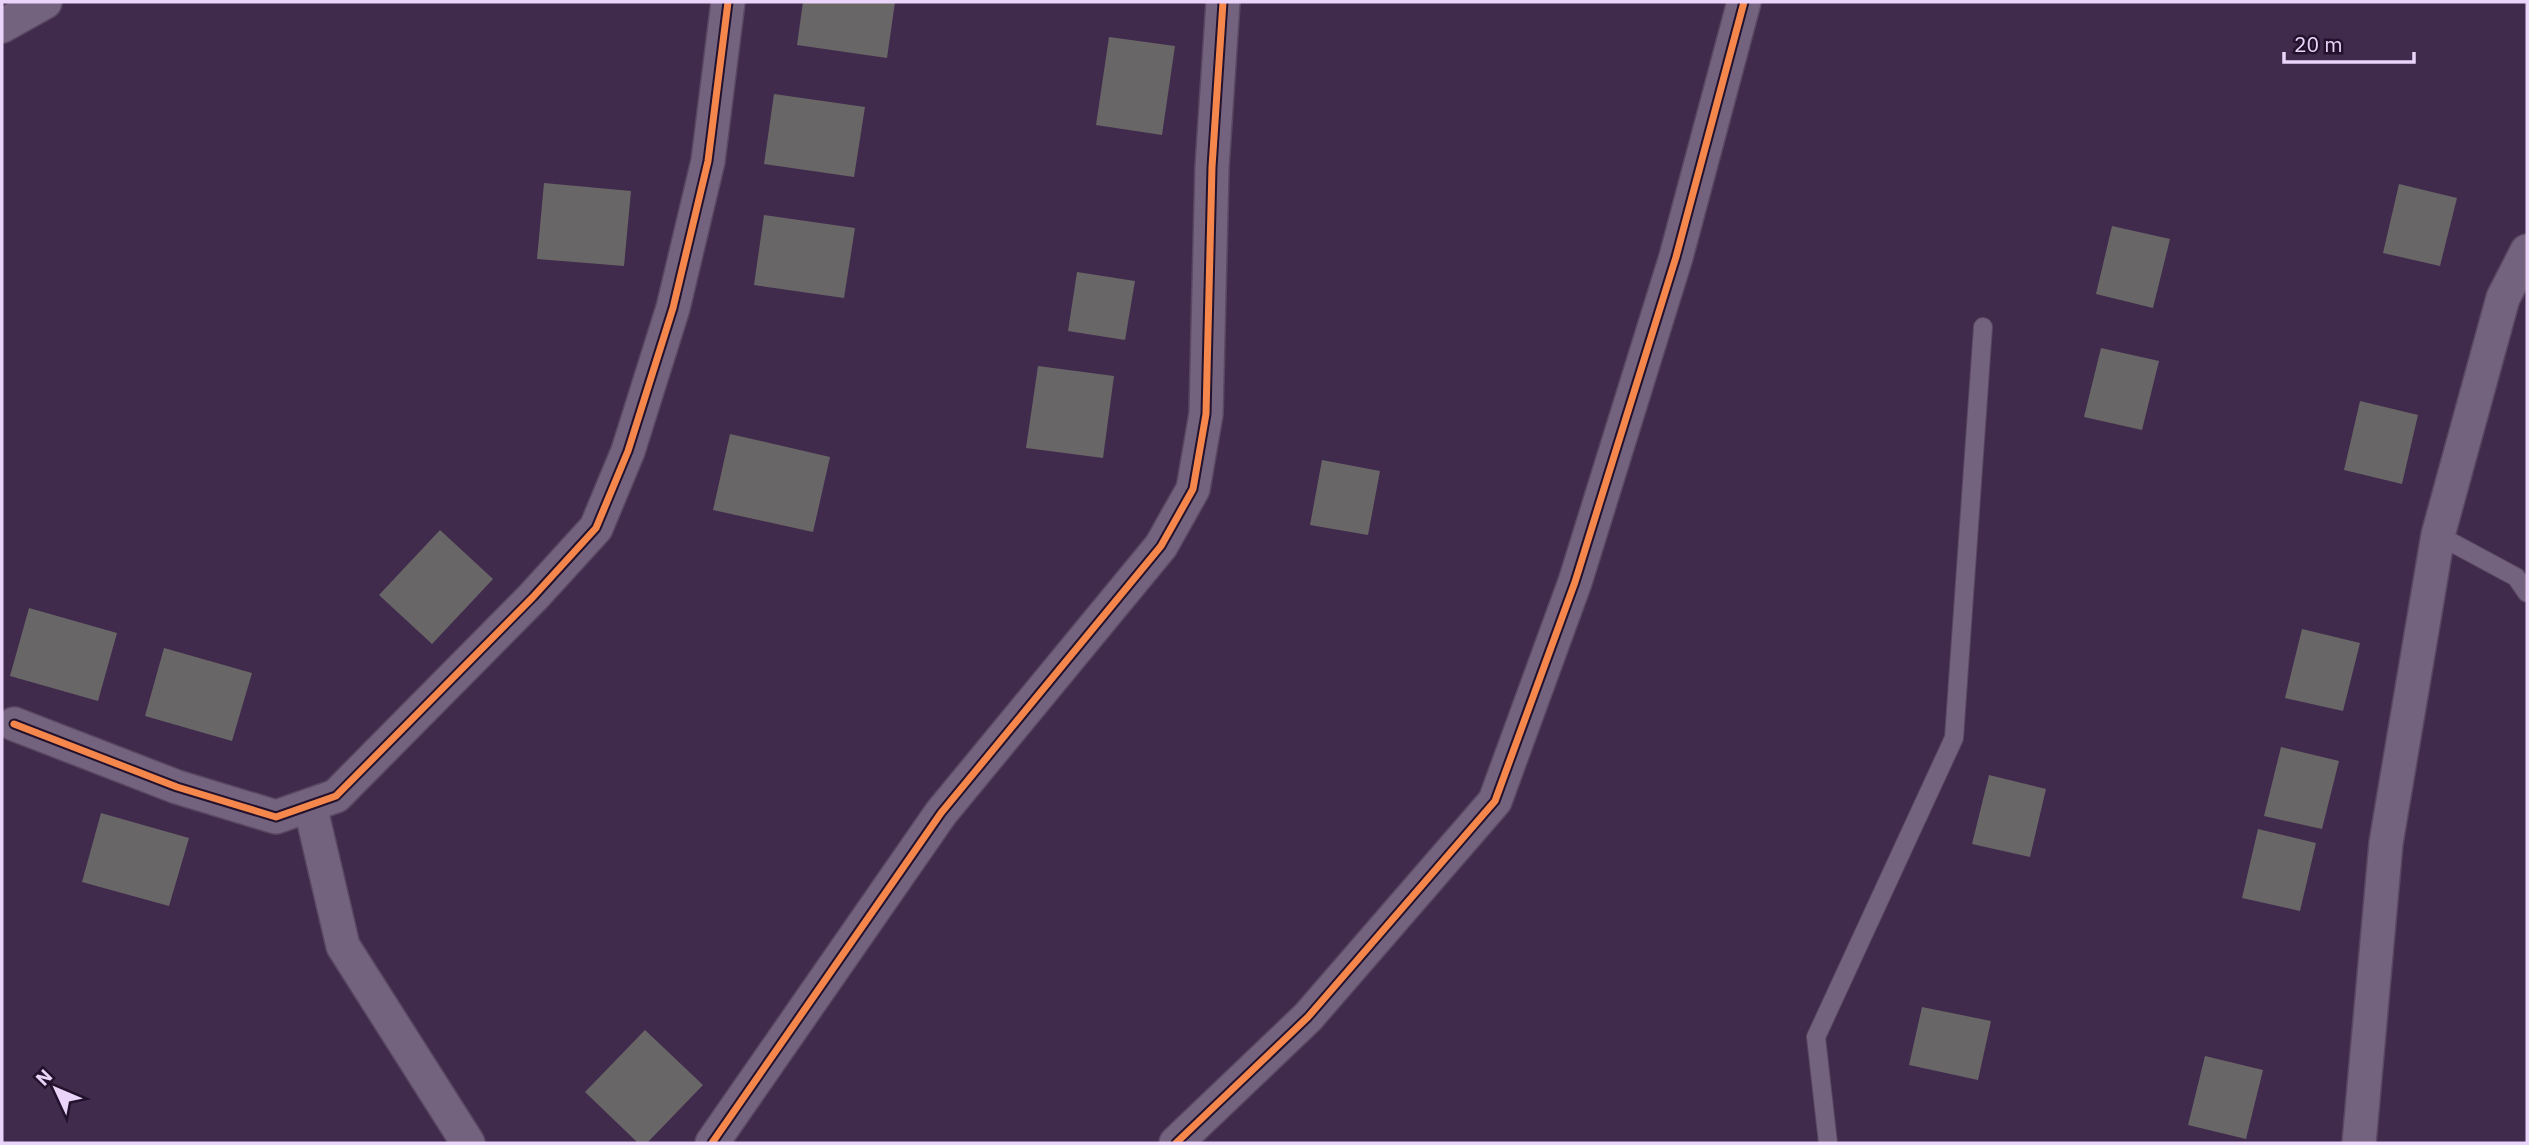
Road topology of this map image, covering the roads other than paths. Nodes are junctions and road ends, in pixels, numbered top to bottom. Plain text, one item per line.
1 (46, 2) edge
2 (728, 2) edge
3 (1223, 2) edge
4 (1744, 2) edge
5 (2, 26) edge
6 (2527, 251) edge
7 (1983, 327) dead end
8 (2438, 536) junction
9 (2527, 593) edge
10 (15, 724) dead end
11 (310, 805) junction
12 (468, 1143) edge
13 (712, 1143) edge
14 (1176, 1143) edge
15 (1828, 1143) edge
16 (2359, 1143) edge

1 - 5 street
2 - 11 street
3 - 13 street
4 - 14 street
6 - 8 street
7 - 15 lane
8 - 9 lane
8 - 16 street
10 - 11 street
11 - 12 street

